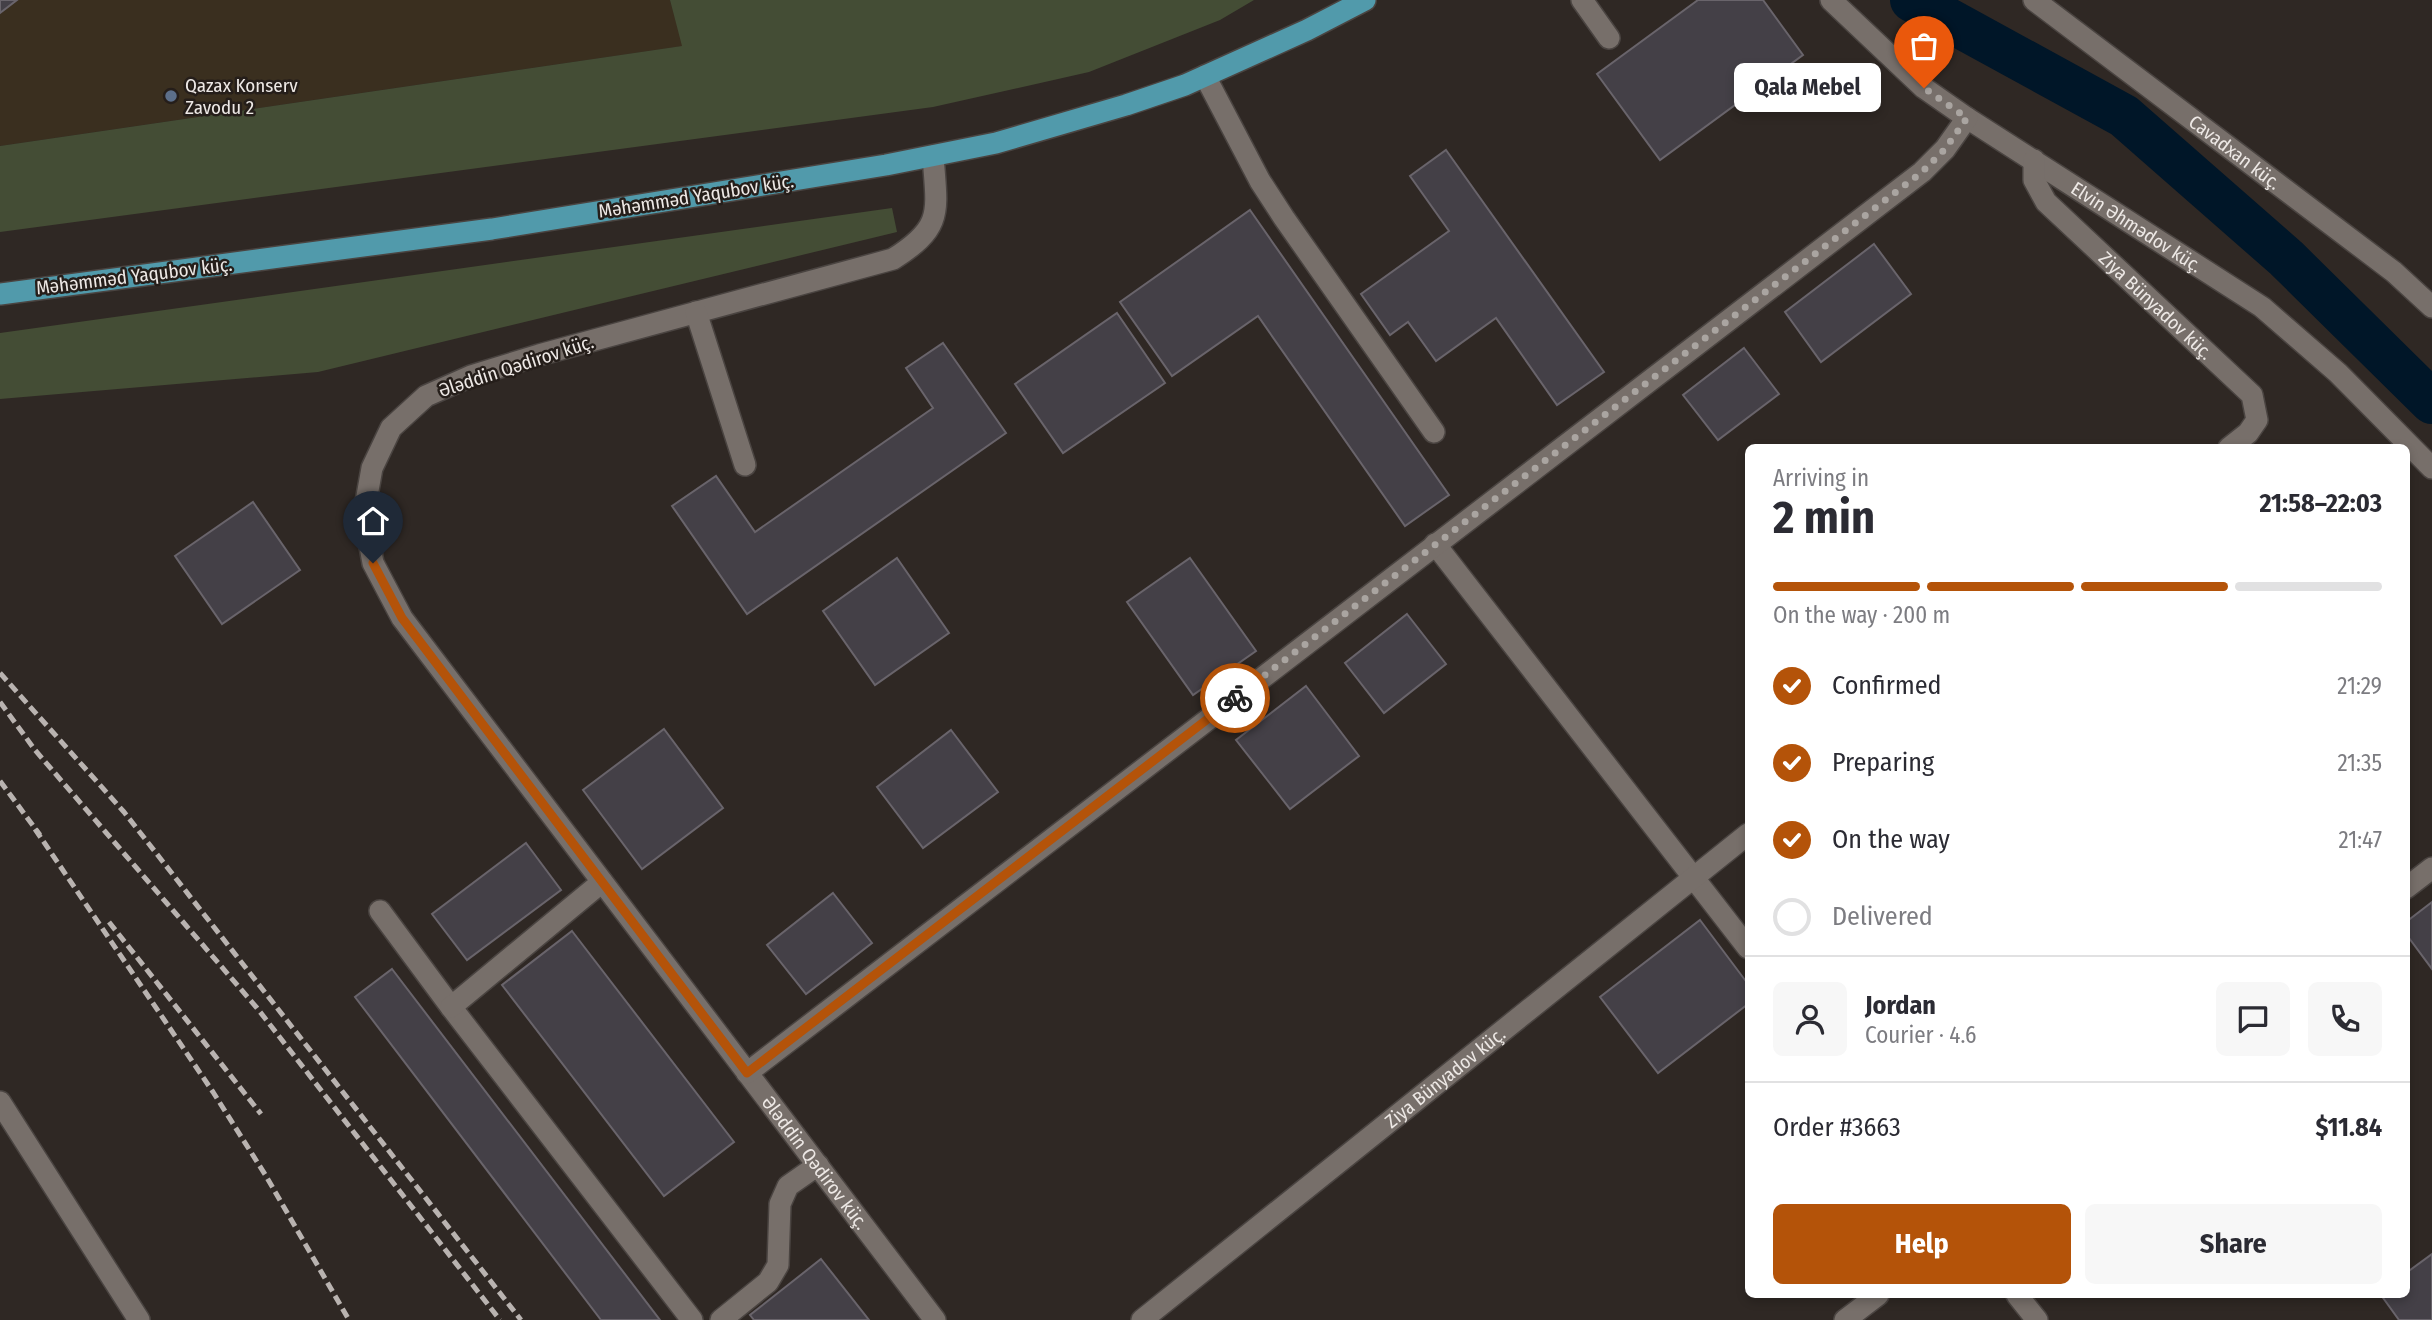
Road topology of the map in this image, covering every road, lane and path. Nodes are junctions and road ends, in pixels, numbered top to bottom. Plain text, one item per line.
1 (1365, 0) edge
2 (1582, 0) edge
3 (1831, 0) edge
4 (2034, 0) edge
5 (1609, 38) dead end
6 (1205, 76) junction
7 (1967, 118) junction
8 (933, 156) junction
9 (2034, 160) junction
10 (0, 294) edge
11 (2432, 307) edge
12 (696, 312) junction
13 (1434, 432) dead end
14 (2234, 444) edge
15 (2409, 444) edge
16 (2410, 445) edge
17 (746, 465) dead end
18 (2432, 467) edge
19 (1435, 544) junction
20 (1745, 836) edge
21 (2432, 868) edge
22 (1694, 877) junction
23 (602, 882) junction
24 (2410, 885) edge
25 (380, 911) dead end
26 (1745, 944) edge
27 (451, 1007) junction
28 (747, 1073) junction
29 (0, 1102) edge
30 (818, 1165) junction
31 (1874, 1298) edge
32 (2019, 1298) edge
33 (139, 1320) edge
34 (692, 1320) edge
35 (721, 1320) edge
36 (935, 1320) edge
37 (1142, 1320) edge
38 (1845, 1320) edge
39 (2037, 1320) edge

1 - 6 main road, Məhəmməd Yaqubov küç.
2 - 5 street
3 - 7 street, Elvin Əhmədov küç.
4 - 11 street, Cavadxan küç.
6 - 8 main road, Məhəmməd Yaqubov küç.
6 - 13 street
7 - 9 street, Elvin Əhmədov küç.
7 - 19 street
8 - 10 main road, Məhəmməd Yaqubov küç.
8 - 12 street, Ələddin Qədirov küç.
9 - 14 street, Ziya Bünyadov küç.
9 - 15 street, Elvin Əhmədov küç.
12 - 17 street
12 - 23 street, Ələddin Qədirov küç.
16 - 18 street, Elvin Əhmədov küç.
19 - 22 street
19 - 28 street
20 - 22 street, Ziya Bünyadov küç.
21 - 24 street
22 - 26 street
22 - 37 street, Ziya Bünyadov küç.
23 - 27 street
23 - 28 street, Ələddin Qədirov küç.
25 - 27 street
27 - 34 street
28 - 30 street, Ələddin Qədirov küç.
29 - 33 street
30 - 35 street
30 - 36 street, Ələddin Qədirov küç.
31 - 38 street
32 - 39 street

